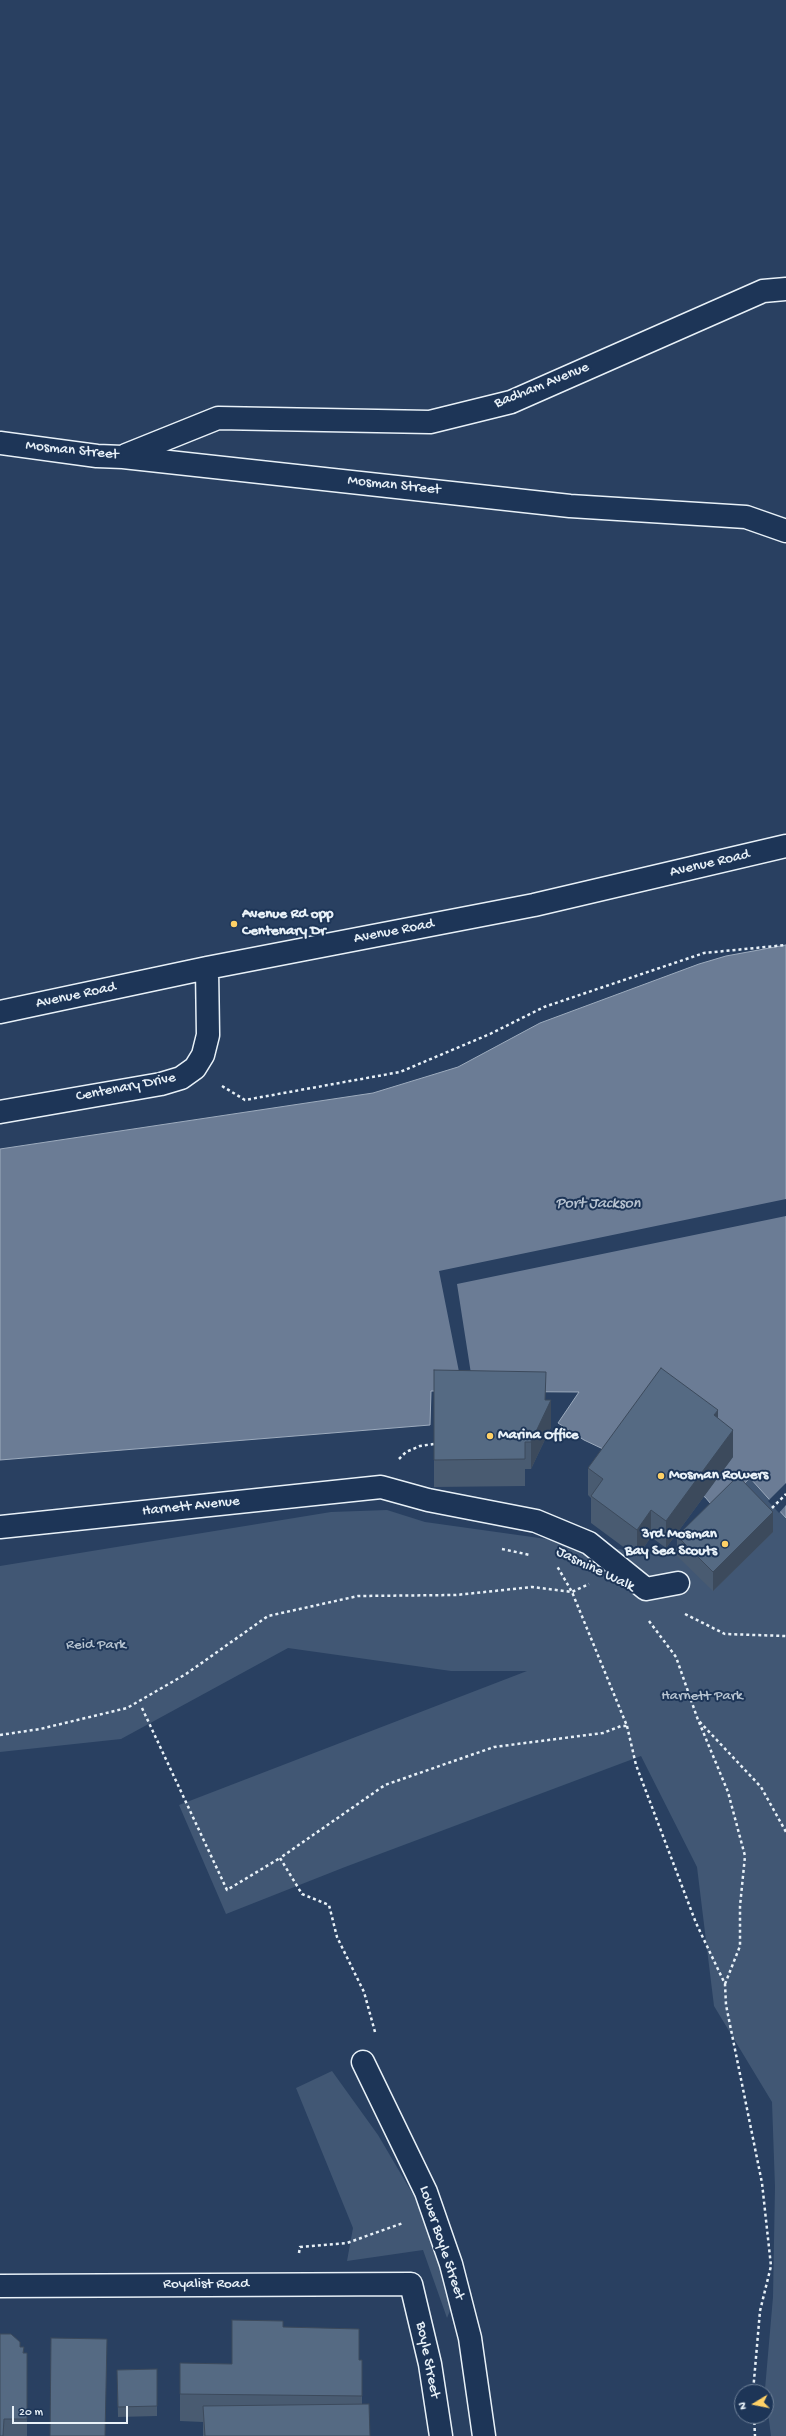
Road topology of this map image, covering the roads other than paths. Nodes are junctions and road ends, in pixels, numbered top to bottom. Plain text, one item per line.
1 (786, 289) edge
2 (0, 443) edge
3 (123, 456) junction
4 (786, 531) edge
5 (786, 846) edge
6 (206, 968) junction
7 (0, 1012) edge
8 (0, 1112) edge
9 (0, 1527) edge
10 (678, 1583) dead end
11 (363, 2062) road end
12 (411, 2284) joint
13 (0, 2286) edge
14 (441, 2436) edge
15 (484, 2436) edge

1 - 3 street, Badham Avenue
2 - 3 street, Mosman Street
3 - 4 street, Mosman Street
5 - 6 street, Avenue Road
6 - 7 street, Avenue Road
6 - 8 street, Centenary Drive
9 - 10 street, Harnett Avenue
11 - 15 street, Lower Boyle Street
12 - 13 street, Royalist Road
12 - 14 street, Boyle Street

